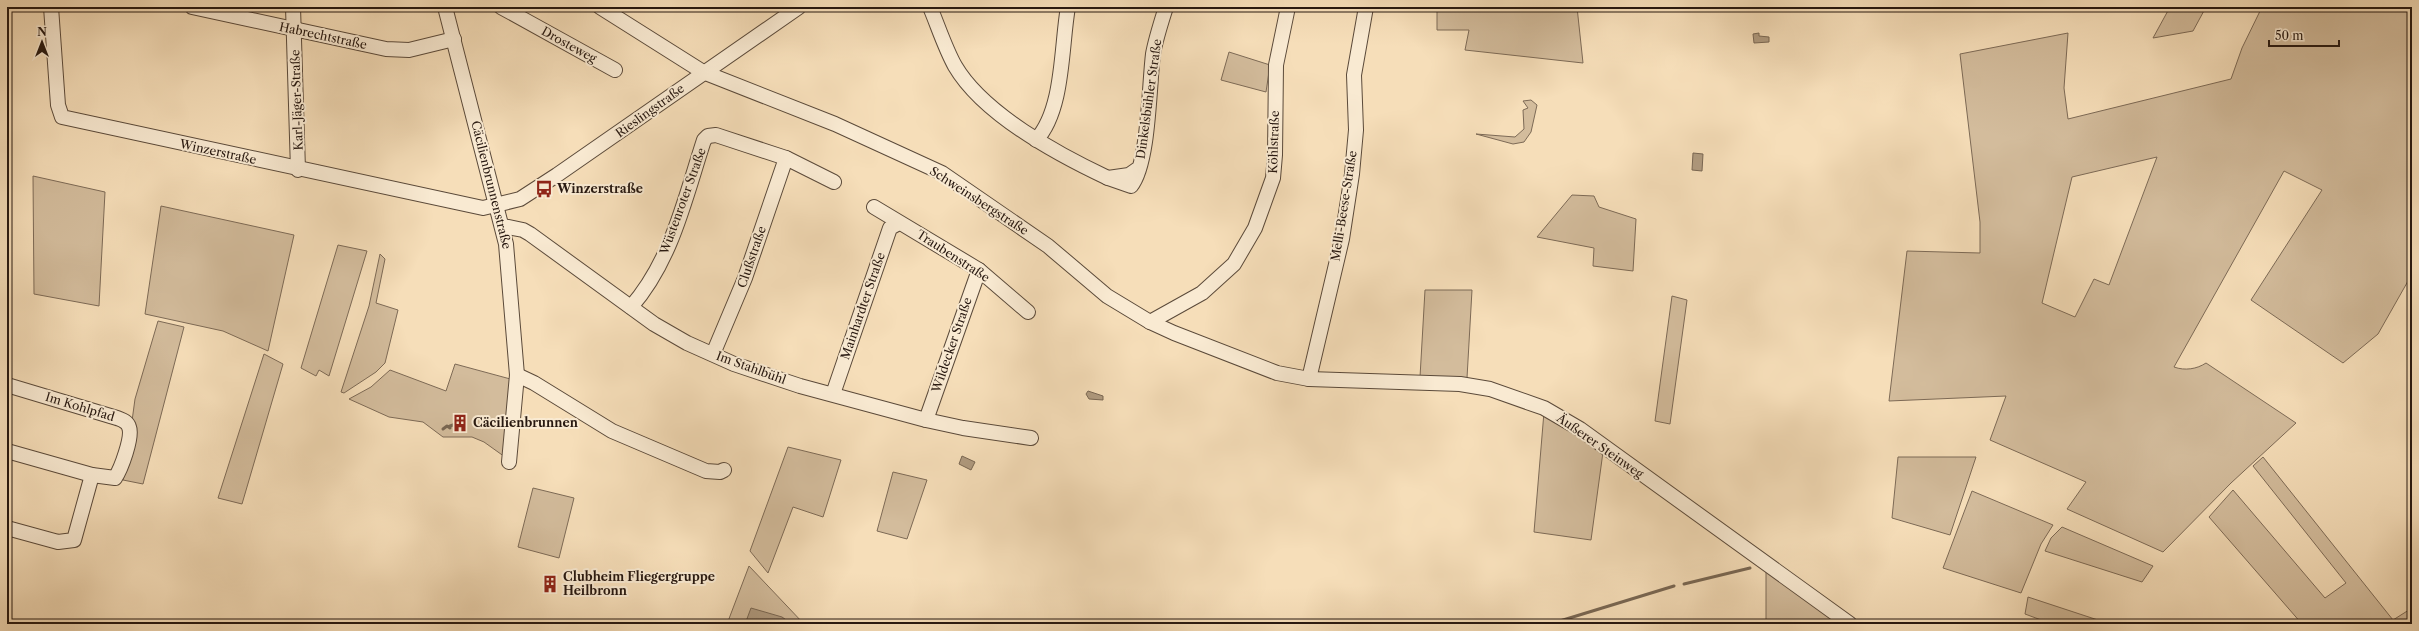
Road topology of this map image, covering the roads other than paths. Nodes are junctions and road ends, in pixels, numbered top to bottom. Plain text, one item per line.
1 (51, 7) edge
2 (192, 7) edge
3 (293, 7) edge
4 (445, 7) edge
5 (501, 7) edge
6 (600, 7) edge
7 (799, 7) edge
8 (930, 7) edge
9 (1068, 7) edge
10 (1166, 7) edge
11 (1288, 7) edge
12 (1366, 7) edge
13 (294, 30) junction
14 (454, 38) junction
15 (615, 70) dead end
16 (703, 72) junction
17 (1036, 140) junction
18 (786, 158) junction
19 (298, 170) junction
20 (834, 182) dead end
21 (496, 205) junction
22 (874, 207) dead end
23 (899, 223) junction
24 (503, 226) junction
25 (979, 270) junction
26 (631, 307) junction
27 (1028, 312) dead end
28 (1150, 322) junction
29 (713, 354) junction
30 (517, 375) junction
31 (1309, 379) junction
32 (7, 385) edge
33 (833, 394) junction
34 (926, 420) junction
35 (1031, 438) dead end
36 (7, 451) edge
37 (509, 462) dead end
38 (724, 470) dead end
39 (92, 475) junction
40 (7, 528) edge
41 (1850, 624) edge

1 - 19 street, Winzerstraße
2 - 13 street, Habrechtstraße
3 - 13 street, Karl-Jäger-Straße
4 - 14 street, Cäcilienbrunnenstraße
5 - 15 street, Drosteweg
6 - 16 street, Schweinsbergstraße
7 - 16 street, Rieslingstraße
8 - 17 street
9 - 17 street
10 - 17 street, Dinkelsbühler Straße
11 - 28 street, Köhlstraße
12 - 31 street, Melli-Beese-Straße
13 - 14 street, Habrechtstraße
13 - 19 street, Karl-Jäger-Straße
14 - 21 street, Cäcilienbrunnenstraße
16 - 21 street, Rieslingstraße
16 - 28 street, Schweinsbergstraße
18 - 20 street
18 - 26 street, Wüstenroter Straße
18 - 29 street, Clußstraße
19 - 21 street, Winzerstraße
21 - 24 street, Cäcilienbrunnenstraße
22 - 23 street, Traubenstraße
23 - 25 street, Traubenstraße
23 - 33 street, Mainhardter Straße
24 - 26 street, Im Stahlbühl
24 - 30 street, Cäcilienbrunnenstraße
25 - 27 street, Traubenstraße
25 - 34 street, Wildecker Straße
26 - 29 street, Im Stahlbühl
28 - 31 street, Schweinsbergstraße
29 - 33 street, Im Stahlbühl
30 - 37 street, Cäcilienbrunnenstraße
30 - 38 street
31 - 41 street, Äußerer Steinweg
32 - 39 street, Im Kohlpfad
33 - 34 street, Im Stahlbühl
34 - 35 street, Im Stahlbühl
36 - 39 street, Im Kohlpfad
39 - 40 street

